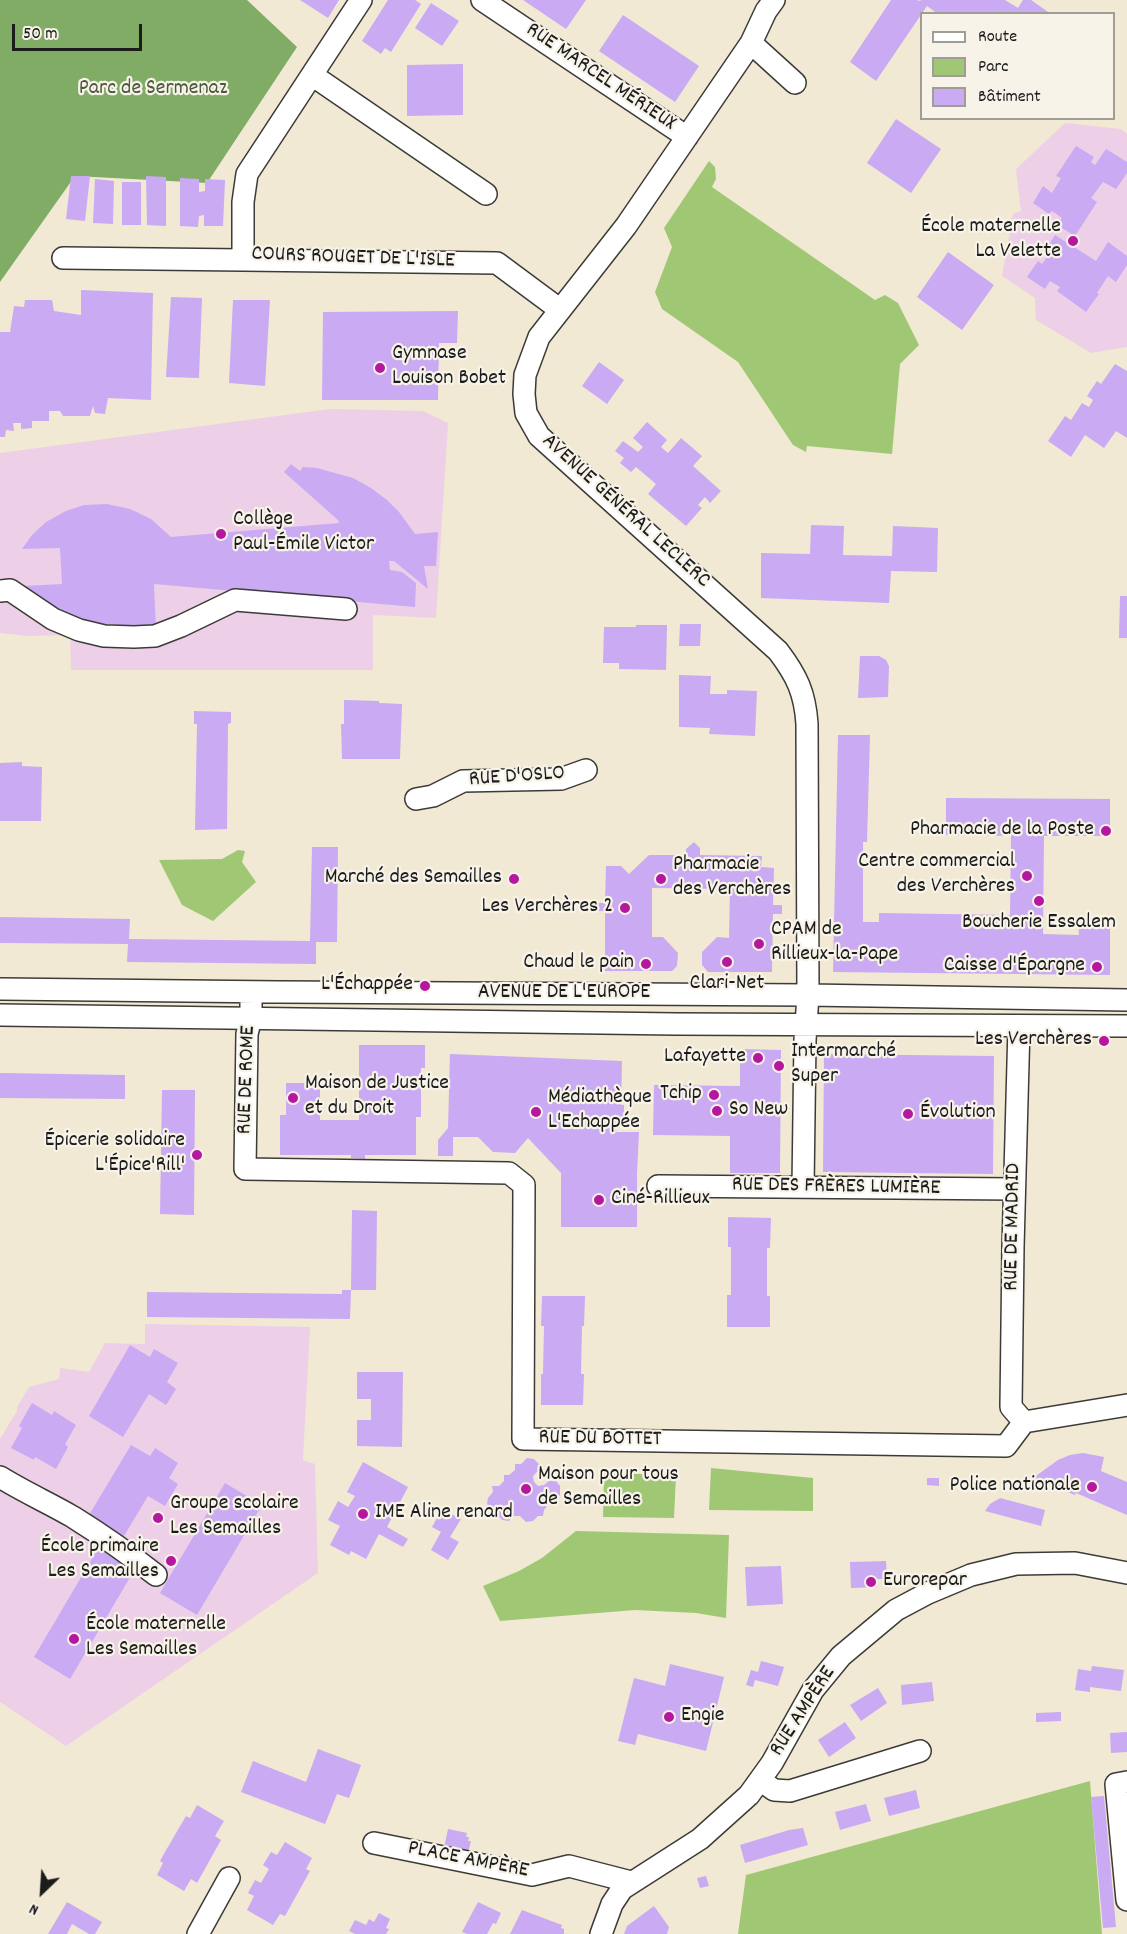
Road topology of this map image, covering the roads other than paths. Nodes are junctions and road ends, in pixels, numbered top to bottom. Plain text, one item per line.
1 (361, 0) edge
2 (482, 0) edge
3 (774, 0) edge
4 (751, 43) junction
5 (312, 75) junction
6 (795, 83) dead end
7 (687, 137) junction
8 (486, 194) dead end
9 (63, 258) dead end
10 (243, 260) junction
11 (559, 309) junction
12 (0, 591) edge
13 (346, 609) dead end
14 (586, 771) dead end
15 (416, 799) dead end
16 (0, 989) edge
17 (251, 992) junction
18 (808, 995) junction
19 (1127, 1000) edge
20 (0, 1016) edge
21 (250, 1018) junction
22 (806, 1025) junction
23 (1019, 1026) junction
24 (1127, 1026) edge
25 (245, 1169) joint
26 (658, 1186) dead end
27 (803, 1187) junction
28 (1014, 1189) junction
29 (1127, 1405) edge
30 (1024, 1422) junction
31 (0, 1477) edge
32 (1127, 1573) edge
33 (156, 1575) dead end
34 (920, 1751) dead end
35 (760, 1780) junction
36 (1127, 1782) edge
37 (374, 1843) dead end
38 (229, 1878) dead end
39 (631, 1882) junction
40 (1127, 1899) edge
41 (198, 1934) edge
42 (601, 1934) edge

1 - 5 street, COURS ROUGET DE L'ISLE
2 - 7 street, RUE MARCEL MÉRIEUX
3 - 4 street, AVENUE GÉNÉRAL LECLERC
4 - 6 street
4 - 7 street, AVENUE GÉNÉRAL LECLERC
5 - 8 street
5 - 10 street, COURS ROUGET DE L'ISLE
7 - 11 street, AVENUE GÉNÉRAL LECLERC
9 - 10 street
10 - 11 street, COURS ROUGET DE L'ISLE
11 - 18 street, AVENUE GÉNÉRAL LECLERC
12 - 13 street
14 - 15 street, RUE D'OSLO
16 - 17 street, AVENUE DE L'EUROPE
17 - 18 street, AVENUE DE L'EUROPE
17 - 21 street, RUE DE ROME
18 - 19 street, AVENUE DE L'EUROPE
18 - 22 street, AVENUE GÉNÉRAL LECLERC
20 - 21 street, AVENUE DE L'EUROPE
21 - 22 street, AVENUE DE L'EUROPE
21 - 25 street, RUE DE ROME
22 - 23 street, AVENUE DE L'EUROPE
22 - 27 street, AVENUE GÉNÉRAL LECLERC
23 - 24 street, AVENUE DE L'EUROPE
23 - 28 street, RUE DE MADRID
25 - 30 street, RUE DU BOTTET
26 - 27 street, RUE DES FRÈRES LUMIÈRE
27 - 28 street, RUE DES FRÈRES LUMIÈRE
28 - 30 street, RUE DE MADRID
29 - 30 street
31 - 33 street
32 - 35 street, RUE AMPÈRE
34 - 35 street
35 - 39 street, RUE AMPÈRE
36 - 40 street
37 - 39 street, PLACE AMPÈRE
38 - 41 street
39 - 42 street, RUE AMPÈRE

